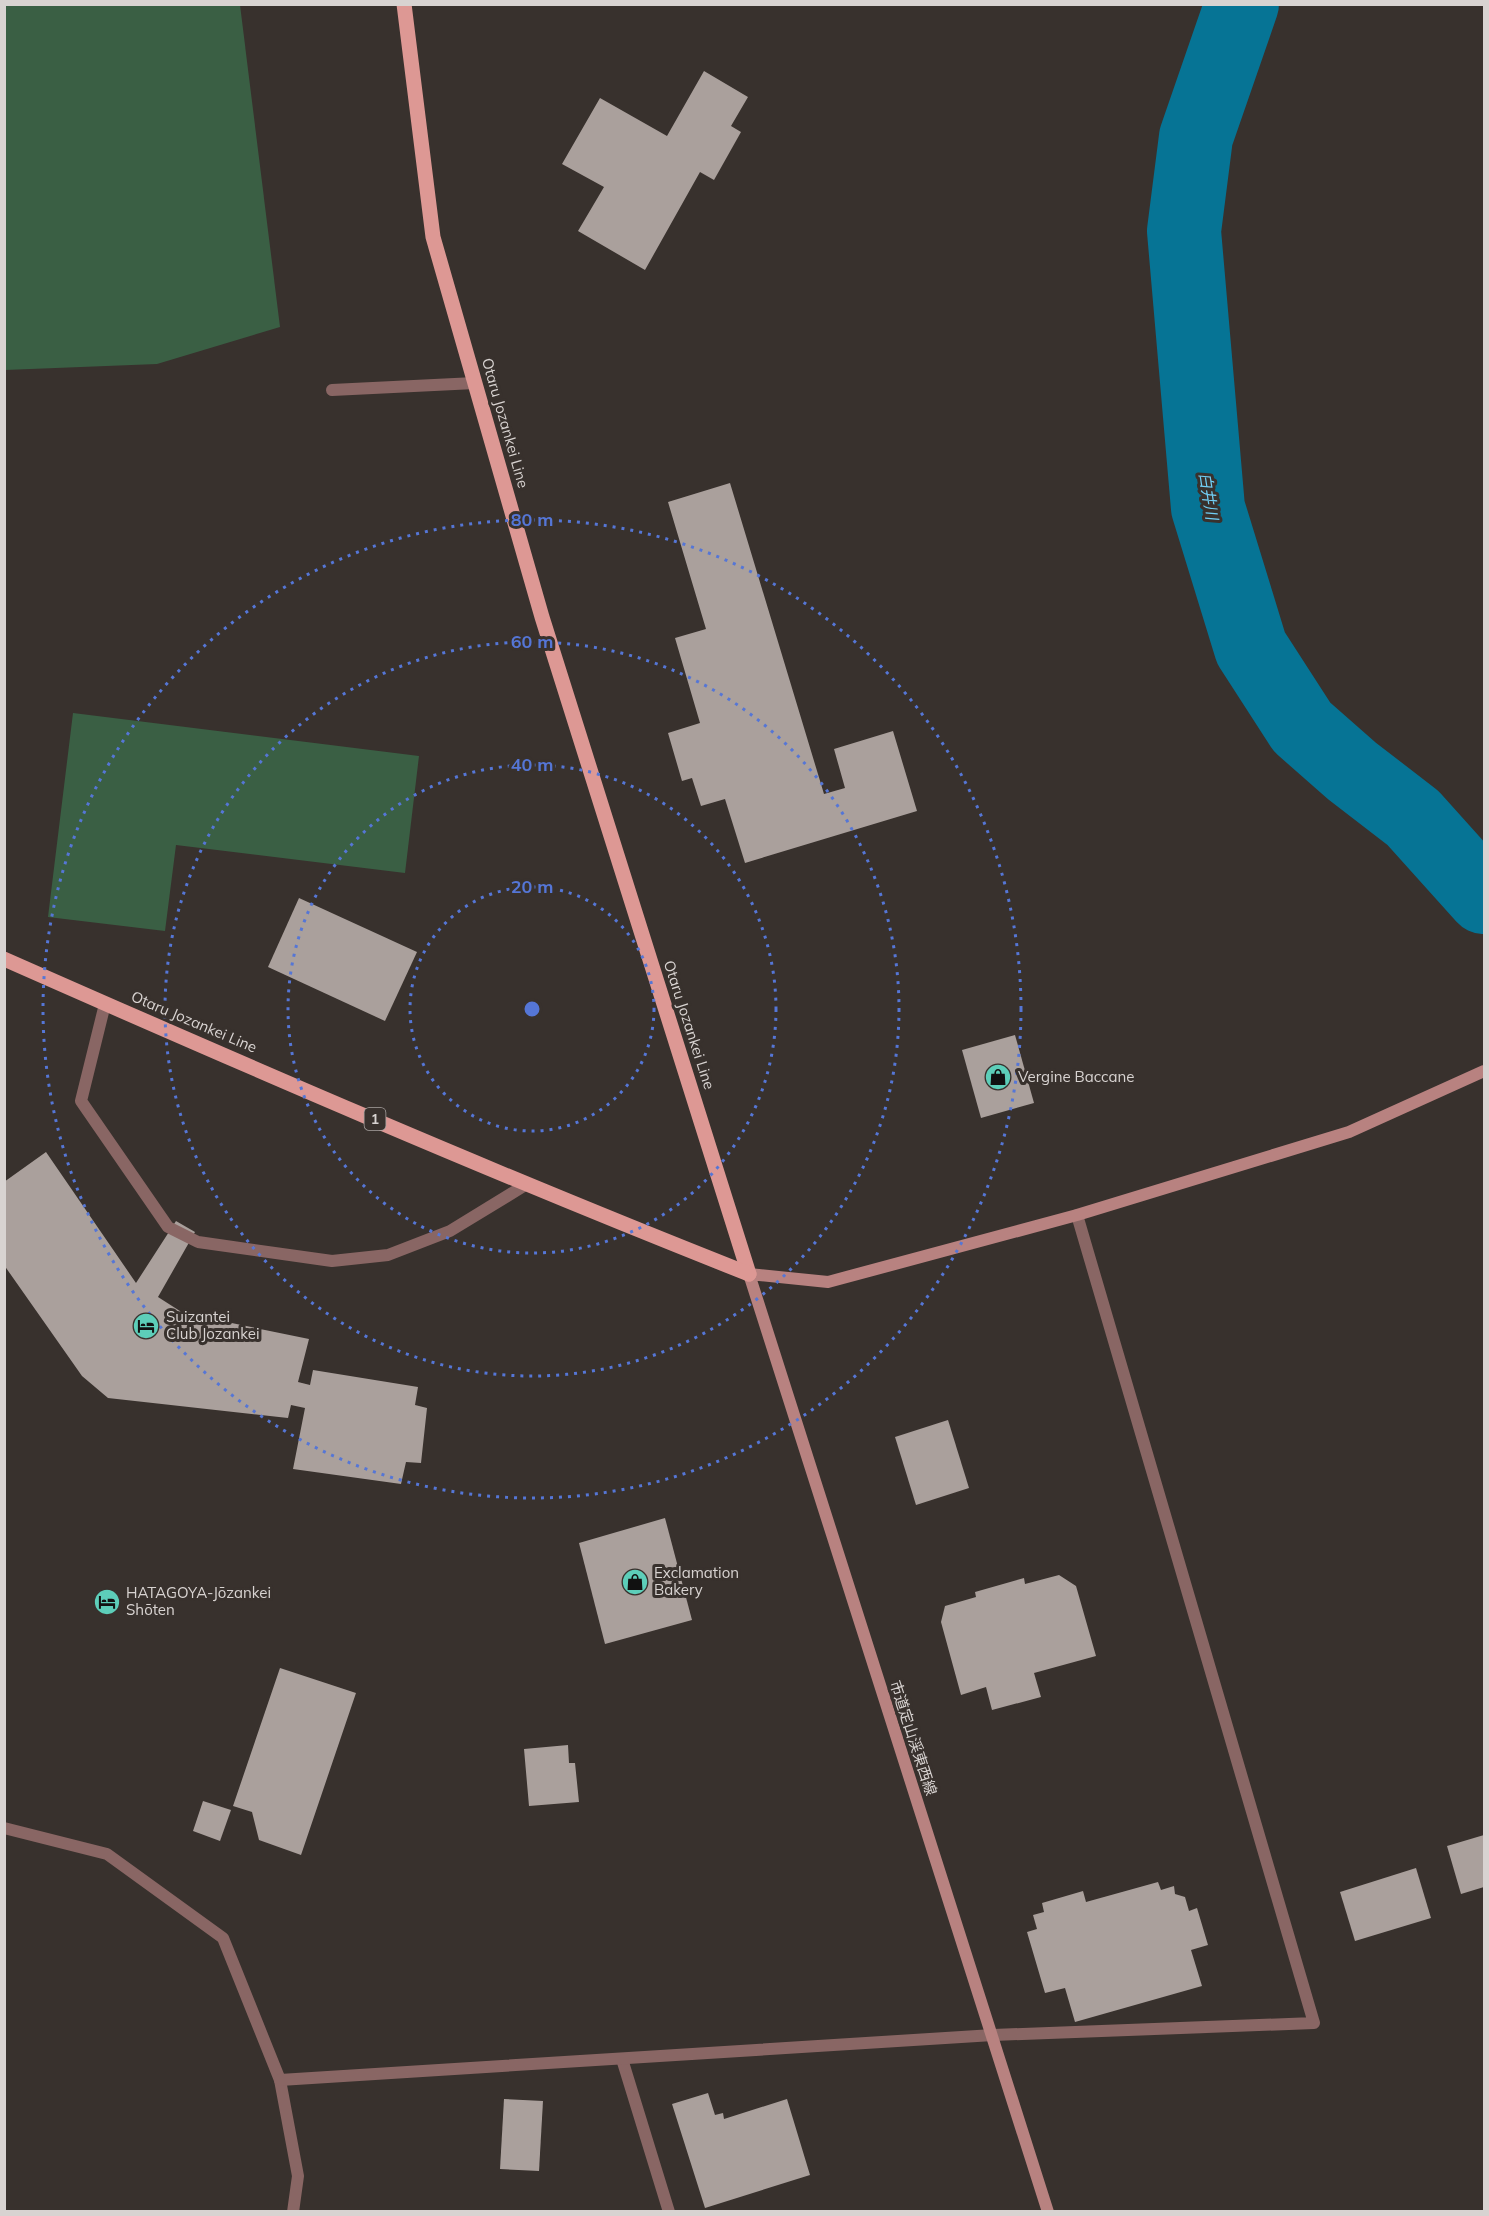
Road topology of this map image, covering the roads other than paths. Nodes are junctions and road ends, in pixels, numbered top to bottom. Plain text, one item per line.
1 (404, 4) edge
2 (475, 383) junction
3 (332, 390) dead end
4 (4, 959) edge
5 (105, 1004) junction
6 (1485, 1071) edge
7 (527, 1184) junction
8 (1077, 1215) junction
9 (749, 1274) junction
10 (4, 1828) edge
11 (993, 2035) junction
12 (622, 2059) junction
13 (280, 2080) junction
14 (292, 2211) edge
15 (669, 2211) edge
16 (1048, 2211) edge

1 - 2 main road, Otaru Jozankei Line
2 - 3 street
2 - 9 main road, Otaru Jozankei Line
4 - 5 main road, Otaru Jozankei Line / 1
5 - 7 main road, Otaru Jozankei Line / 1
5 - 7 street
6 - 8 street
7 - 9 main road, Otaru Jozankei Line / 1
8 - 9 street
8 - 11 street
9 - 11 street, 市道定山渓東西線
10 - 13 street
11 - 12 street
11 - 16 street, 市道定山渓東西線
12 - 13 street
12 - 15 street
13 - 14 street

